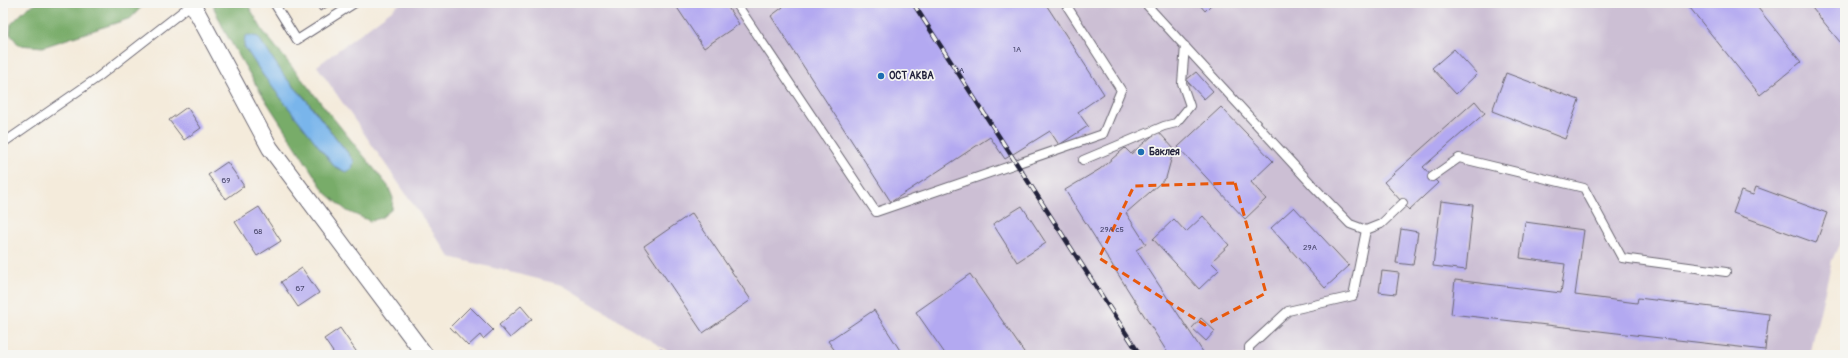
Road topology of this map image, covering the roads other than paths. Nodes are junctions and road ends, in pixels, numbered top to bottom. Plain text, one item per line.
1 (192, 3) edge
2 (274, 3) edge
3 (355, 3) edge
4 (736, 3) edge
5 (1065, 3) edge
6 (1145, 3) edge
7 (1185, 46) junction
8 (3, 142) edge
9 (1083, 160) dead end
10 (1432, 177) dead end
11 (1403, 203) dead end
12 (1366, 230) junction
13 (1726, 272) dead end
14 (425, 355) edge
15 (1249, 355) edge

1 - 8 lane
1 - 14 street
2 - 3 lane
4 - 5 lane
6 - 7 lane
7 - 9 lane
7 - 12 lane
10 - 13 lane
11 - 12 lane
12 - 15 lane

